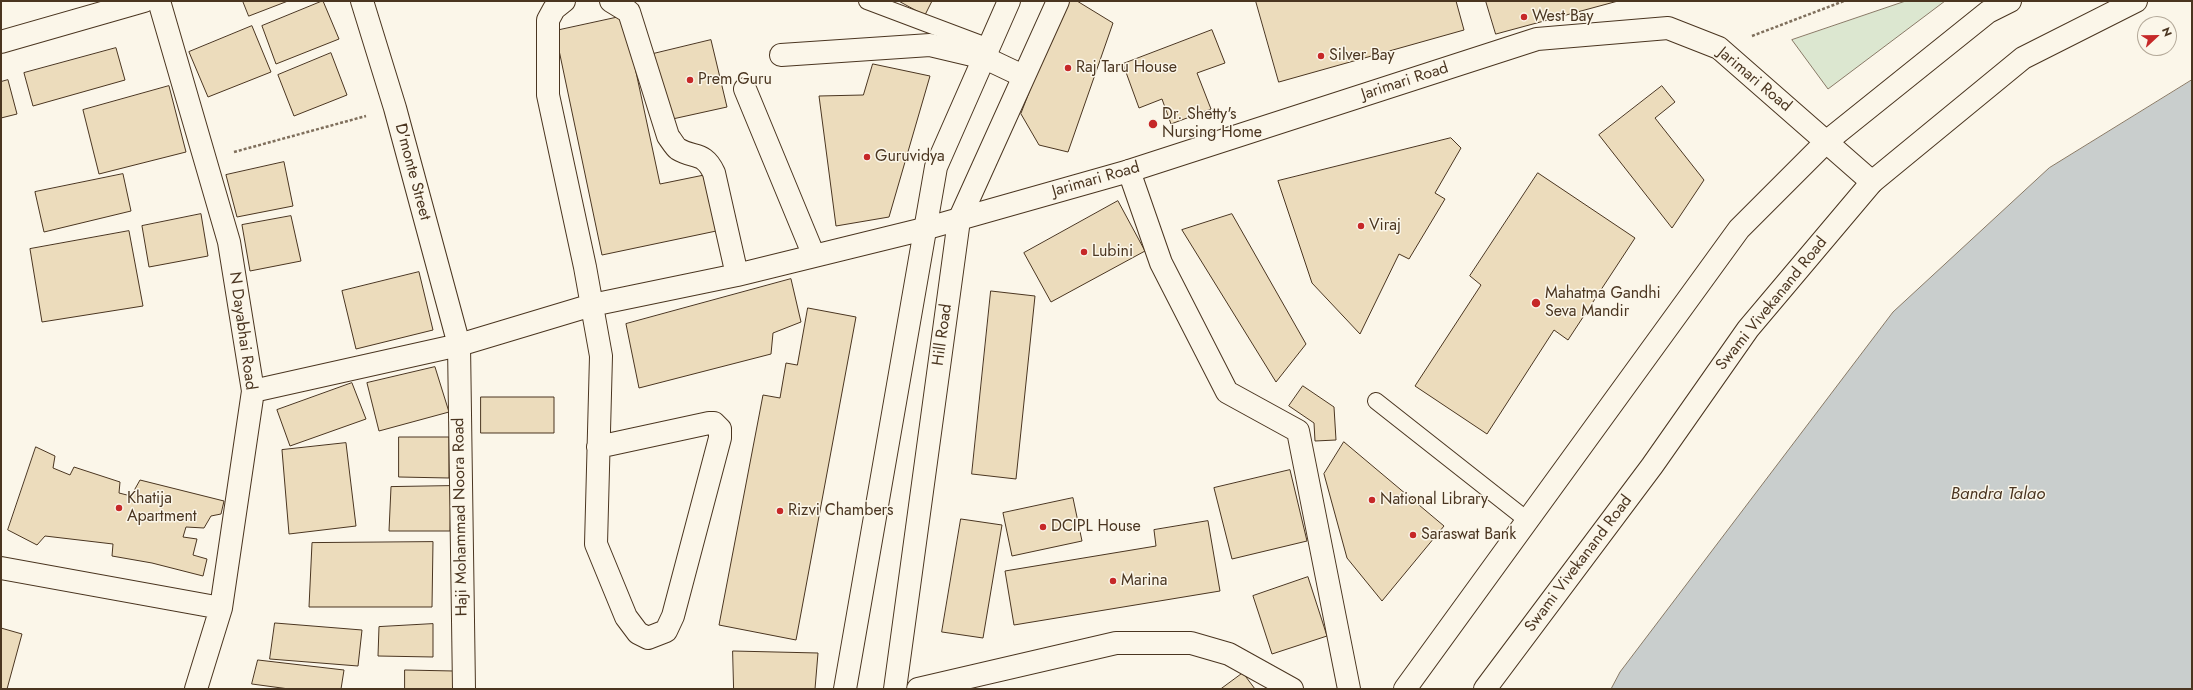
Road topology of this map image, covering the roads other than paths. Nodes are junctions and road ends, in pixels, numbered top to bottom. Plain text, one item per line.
1 (144, 1) edge
2 (159, 1) edge
3 (362, 1) edge
4 (564, 1) edge
5 (611, 1) edge
6 (867, 1) edge
7 (1009, 1) edge
8 (1058, 1) edge
9 (2010, 1) edge
10 (2136, 1) edge
11 (1, 42) edge
12 (987, 53) junction
13 (781, 55) dead end
14 (1023, 76) junction
15 (745, 89) dead end
16 (1826, 142) junction
17 (1129, 171) junction
18 (1872, 182) junction
19 (959, 220) junction
20 (924, 229) junction
21 (814, 256) junction
22 (737, 275) junction
23 (592, 305) junction
24 (459, 345) junction
25 (253, 391) junction
26 (1376, 401) dead end
27 (598, 447) junction
28 (1526, 520) junction
29 (1, 568) edge
30 (221, 608) junction
31 (196, 689) edge
32 (464, 689) edge
33 (845, 689) edge
34 (895, 689) edge
35 (918, 689) edge
36 (1292, 689) edge
37 (1349, 689) edge
38 (1405, 689) edge
39 (1485, 689) edge

1 - 11 street
2 - 25 street, N Dayabhai Road
3 - 24 street, D'monte Street
4 - 23 street
5 - 22 street
6 - 12 lane
7 - 12 street
8 - 14 street, Hill Road
9 - 16 street
10 - 18 street, Swami Vivekanand Road
12 - 13 street
12 - 14 street
12 - 20 street
14 - 19 street, Hill Road
15 - 21 street
16 - 17 street, Jarimari Road
16 - 18 street, Jarimari Road
16 - 28 street
17 - 19 street, Jarimari Road
17 - 37 street
18 - 39 street, Swami Vivekanand Road
19 - 20 street, Jarimari Road
19 - 34 street, Hill Road
20 - 21 street, Jarimari Road
20 - 33 street
21 - 22 street, Jarimari Road
22 - 23 street, Jarimari Road
23 - 24 street, Jarimari Road
23 - 27 street
24 - 25 street, Jarimari Road
24 - 32 street, Haji Mohammad Noora Road
25 - 30 street, N Dayabhai Road
26 - 28 lane
27 - 27 street
28 - 38 street
29 - 30 street
30 - 31 street, N Dayabhai Road
35 - 36 street

